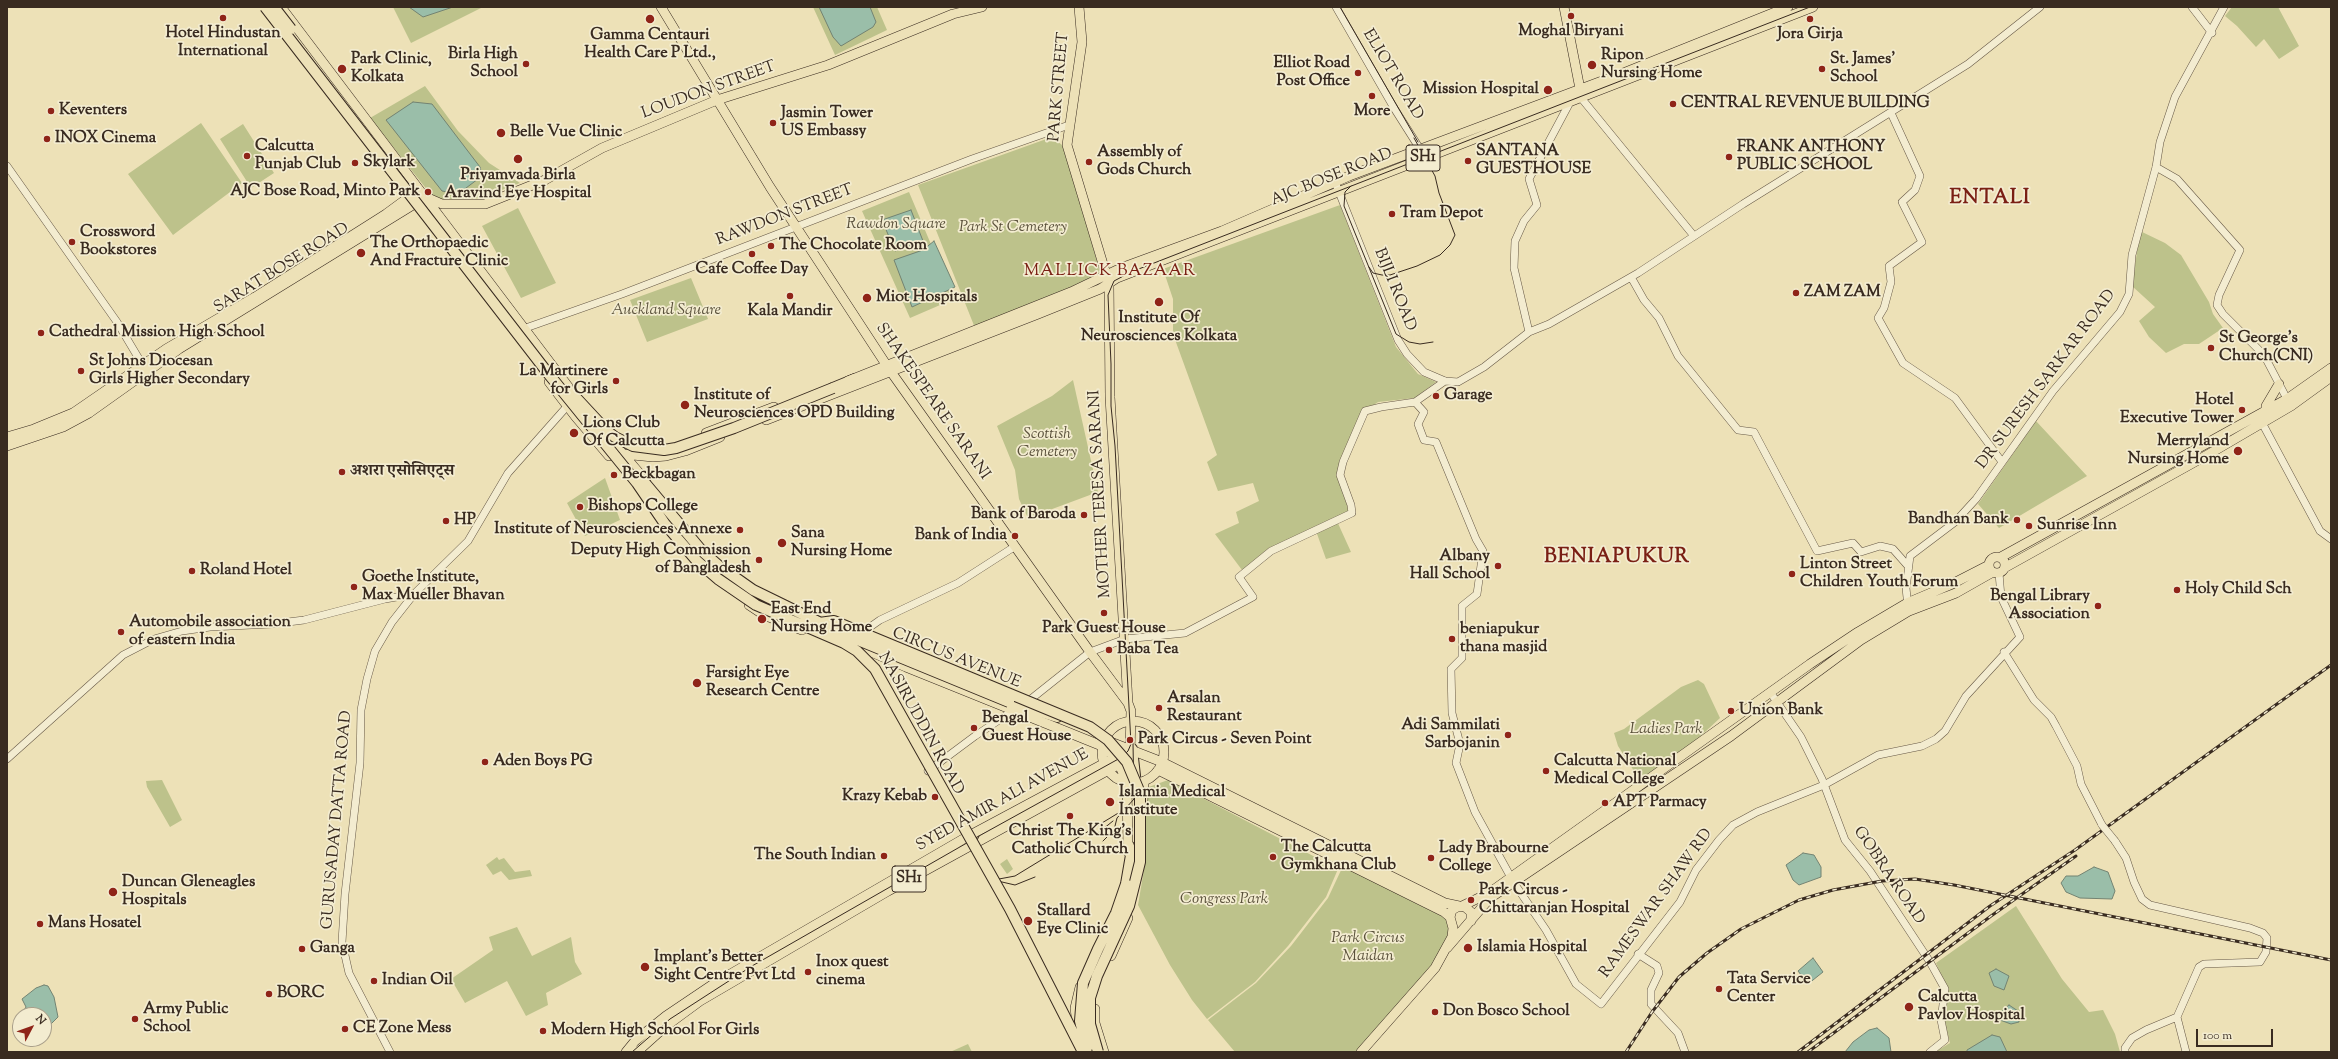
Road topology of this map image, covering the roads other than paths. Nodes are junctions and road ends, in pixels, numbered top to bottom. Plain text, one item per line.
1 (260, 7) edge
2 (265, 7) edge
3 (274, 7) edge
4 (281, 7) edge
5 (661, 7) edge
6 (982, 7) edge
7 (1079, 7) edge
8 (1336, 7) edge
9 (1564, 7) edge
10 (1788, 7) edge
11 (1813, 7) edge
12 (2040, 7) edge
13 (2192, 7) edge
14 (2224, 7) edge
15 (2212, 33) junction
16 (1581, 94) junction
17 (717, 100) junction
18 (1569, 104) junction
19 (1891, 113) junction
20 (1069, 125) junction
21 (1420, 149) junction
22 (1425, 157) junction
23 (7, 166) edge
24 (2156, 167) junction
25 (1335, 182) junction
26 (420, 189) junction
27 (1339, 192) junction
28 (426, 197) junction
29 (410, 202) junction
30 (796, 227) junction
31 (1694, 236) junction
32 (1631, 277) junction
33 (1108, 280) junction
34 (523, 328) junction
35 (1529, 332) junction
36 (512, 333) junction
37 (145, 368) junction
38 (2331, 368) edge
39 (889, 369) junction
40 (2331, 377) edge
41 (854, 379) junction
42 (1445, 381) junction
43 (2279, 384) junction
44 (567, 388) junction
45 (577, 397) junction
46 (2287, 399) junction
47 (1415, 402) junction
48 (568, 406) junction
49 (2262, 416) junction
50 (7, 437) edge
51 (616, 445) junction
52 (7, 446) edge
53 (624, 453) junction
54 (608, 454) junction
55 (615, 462) junction
56 (2002, 462) junction
57 (637, 483) junction
58 (2331, 539) edge
59 (1014, 547) junction
60 (2001, 557) junction
61 (1908, 566) junction
62 (1997, 569) junction
63 (414, 594) junction
64 (1908, 607) junction
65 (821, 627) junction
66 (859, 636) junction
67 (1125, 639) junction
68 (860, 647) junction
69 (1090, 652) junction
70 (2004, 652) junction
71 (1770, 692) junction
72 (1777, 702) junction
73 (1026, 703) junction
74 (1012, 706) junction
75 (1128, 706) junction
76 (1057, 717) junction
77 (1129, 721) junction
78 (1103, 743) junction
79 (1130, 748) junction
80 (7, 759) edge
81 (1117, 761) junction
82 (1106, 766) junction
83 (1160, 766) junction
84 (928, 771) junction
85 (1135, 782) junction
86 (1824, 785) junction
87 (967, 842) junction
88 (951, 851) junction
89 (1130, 851) junction
90 (1513, 880) junction
91 (1460, 906) junction
92 (1450, 919) junction
93 (1468, 924) junction
94 (1447, 948) junction
95 (1638, 954) junction
96 (1076, 1016) junction
97 (1094, 1016) junction
98 (2177, 1017) junction
99 (390, 1052) edge
100 (626, 1052) edge
101 (637, 1052) edge
102 (1084, 1052) edge
103 (1088, 1052) edge
104 (1093, 1052) edge
105 (1098, 1052) edge
106 (1104, 1052) edge
107 (1361, 1052) edge
108 (1685, 1052) edge
109 (1930, 1052) edge
110 (2125, 1052) edge
111 (2186, 1052) edge

1 - 29 main road, CIRCUS AVENUE
2 - 57 highway, bridge
3 - 44 highway, bridge
4 - 26 main road, CIRCUS AVENUE
5 - 17 main road, SHAKESPEARE SARANI
6 - 17 main road, LOUDON STREET
7 - 20 main road, PARK STREET
8 - 21 street, ELIOT ROAD
9 - 16 main road
10 - 16 main road
11 - 16 main road, AJC BOSE ROAD / SH1
12 - 19 street
13 - 15 street
14 - 15 street, DR SURESH SARKAR ROAD
15 - 24 street, DR SURESH SARKAR ROAD
16 - 18 main road, AJC BOSE ROAD / SH1
16 - 21 main road
16 - 31 street
17 - 28 main road, LOUDON STREET
17 - 30 main road, SHAKESPEARE SARANI
18 - 22 main road, AJC BOSE ROAD / SH1
18 - 35 street
19 - 31 street
19 - 56 street
20 - 30 street, RAWDON STREET
20 - 33 main road, PARK STREET
21 - 22 street, ELIOT ROAD
21 - 25 main road
22 - 27 main road, AJC BOSE ROAD / SH1
23 - 37 street
24 - 43 street
24 - 56 street, DR SURESH SARKAR ROAD
25 - 27 street, BIJLI ROAD
25 - 33 main road
26 - 28 main road, CIRCUS AVENUE
26 - 29 main road
27 - 33 main road, AJC BOSE ROAD / SH1
27 - 42 street, BIJLI ROAD
28 - 29 main road
28 - 34 main road, CIRCUS AVENUE
29 - 36 main road, CIRCUS AVENUE
29 - 37 main road
30 - 34 street, RAWDON STREET
30 - 39 main road, SHAKESPEARE SARANI
31 - 32 street
32 - 35 street
32 - 61 street
33 - 39 main road
33 - 67 main road, MOTHER TERESA SARANI
34 - 36 street, RAWDON STREET
34 - 45 main road, CIRCUS AVENUE
35 - 42 street
36 - 48 main road, CIRCUS AVENUE
37 - 50 main road
37 - 52 main road
38 - 46 main road
39 - 41 main road
39 - 53 main road
39 - 59 main road, SHAKESPEARE SARANI
40 - 49 main road
41 - 44 highway, bridge
41 - 51 main road
42 - 47 street
43 - 46 street
43 - 49 main road
44 - 65 highway, bridge
45 - 48 street, GURUSADAY DATTA ROAD
45 - 51 main road, CIRCUS AVENUE
46 - 49 main road
47 - 67 street
47 - 90 street
48 - 54 main road, CIRCUS AVENUE
48 - 63 street, GURUSADAY DATTA ROAD
49 - 58 street
49 - 60 main road
49 - 62 main road
51 - 53 main road, CIRCUS AVENUE
51 - 54 main road
53 - 55 main road
53 - 66 main road, CIRCUS AVENUE
54 - 55 main road, CIRCUS AVENUE
55 - 68 main road, CIRCUS AVENUE
56 - 61 street, DR SURESH SARKAR ROAD
57 - 65 main road, bridge
57 - 102 highway, bridge
59 - 66 street
59 - 69 main road, SHAKESPEARE SARANI
60 - 62 main road
60 - 62 main road
61 - 64 street, DR SURESH SARKAR ROAD
62 - 64 main road
62 - 70 street, RAMESWAR SHAW RD
63 - 80 street
63 - 99 street, GURUSADAY DATTA ROAD
64 - 71 main road
64 - 72 main road
65 - 68 main road
65 - 74 highway, bridge
65 - 105 highway, bridge
66 - 68 main road, NASIRUDDIN ROAD
66 - 73 main road, CIRCUS AVENUE
67 - 69 street
67 - 75 main road, MOTHER TERESA SARANI
68 - 74 main road, CIRCUS AVENUE
68 - 84 main road, NASIRUDDIN ROAD
69 - 73 street
69 - 75 main road, SHAKESPEARE SARANI
70 - 86 street, RAMESWAR SHAW RD
70 - 98 street, bridge
71 - 72 street, GOBRA ROAD
71 - 90 main road
72 - 86 street, GOBRA ROAD
72 - 90 main road
73 - 76 main road, CIRCUS AVENUE
74 - 76 highway
74 - 78 main road, CIRCUS AVENUE
74 - 84 street
75 - 77 main road
76 - 78 main road, CIRCUS AVENUE
77 - 78 main road
77 - 79 main road
77 - 83 main road
78 - 79 main road, CIRCUS AVENUE
78 - 81 main road
78 - 82 main road
79 - 81 main road
79 - 83 main road, CIRCUS AVENUE
79 - 85 highway
81 - 82 main road, SYED AMIR ALI AVENUE
81 - 85 main road
82 - 85 main road
82 - 87 main road, SYED AMIR ALI AVENUE / SH1
83 - 85 main road
83 - 91 main road
83 - 92 main road
84 - 87 main road, NASIRUDDIN ROAD
85 - 89 main road
85 - 97 main road
85 - 104 highway, bridge
86 - 95 street, RAMESWAR SHAW RD
86 - 109 street, GOBRA ROAD
87 - 88 main road, SYED AMIR ALI AVENUE / SH1
87 - 96 main road, NASIRUDDIN ROAD
88 - 100 main road, SYED AMIR ALI AVENUE / SH1
88 - 101 main road, SYED AMIR ALI AVENUE / SH1
89 - 96 main road
89 - 103 highway, bridge
90 - 91 main road
90 - 93 main road
90 - 95 street, RAMESWAR SHAW RD
91 - 92 main road
91 - 93 main road
92 - 93 main road
92 - 94 main road
93 - 94 main road
94 - 107 main road
95 - 108 street
96 - 97 main road
96 - 102 main road
97 - 106 main road
98 - 110 street
98 - 111 street

